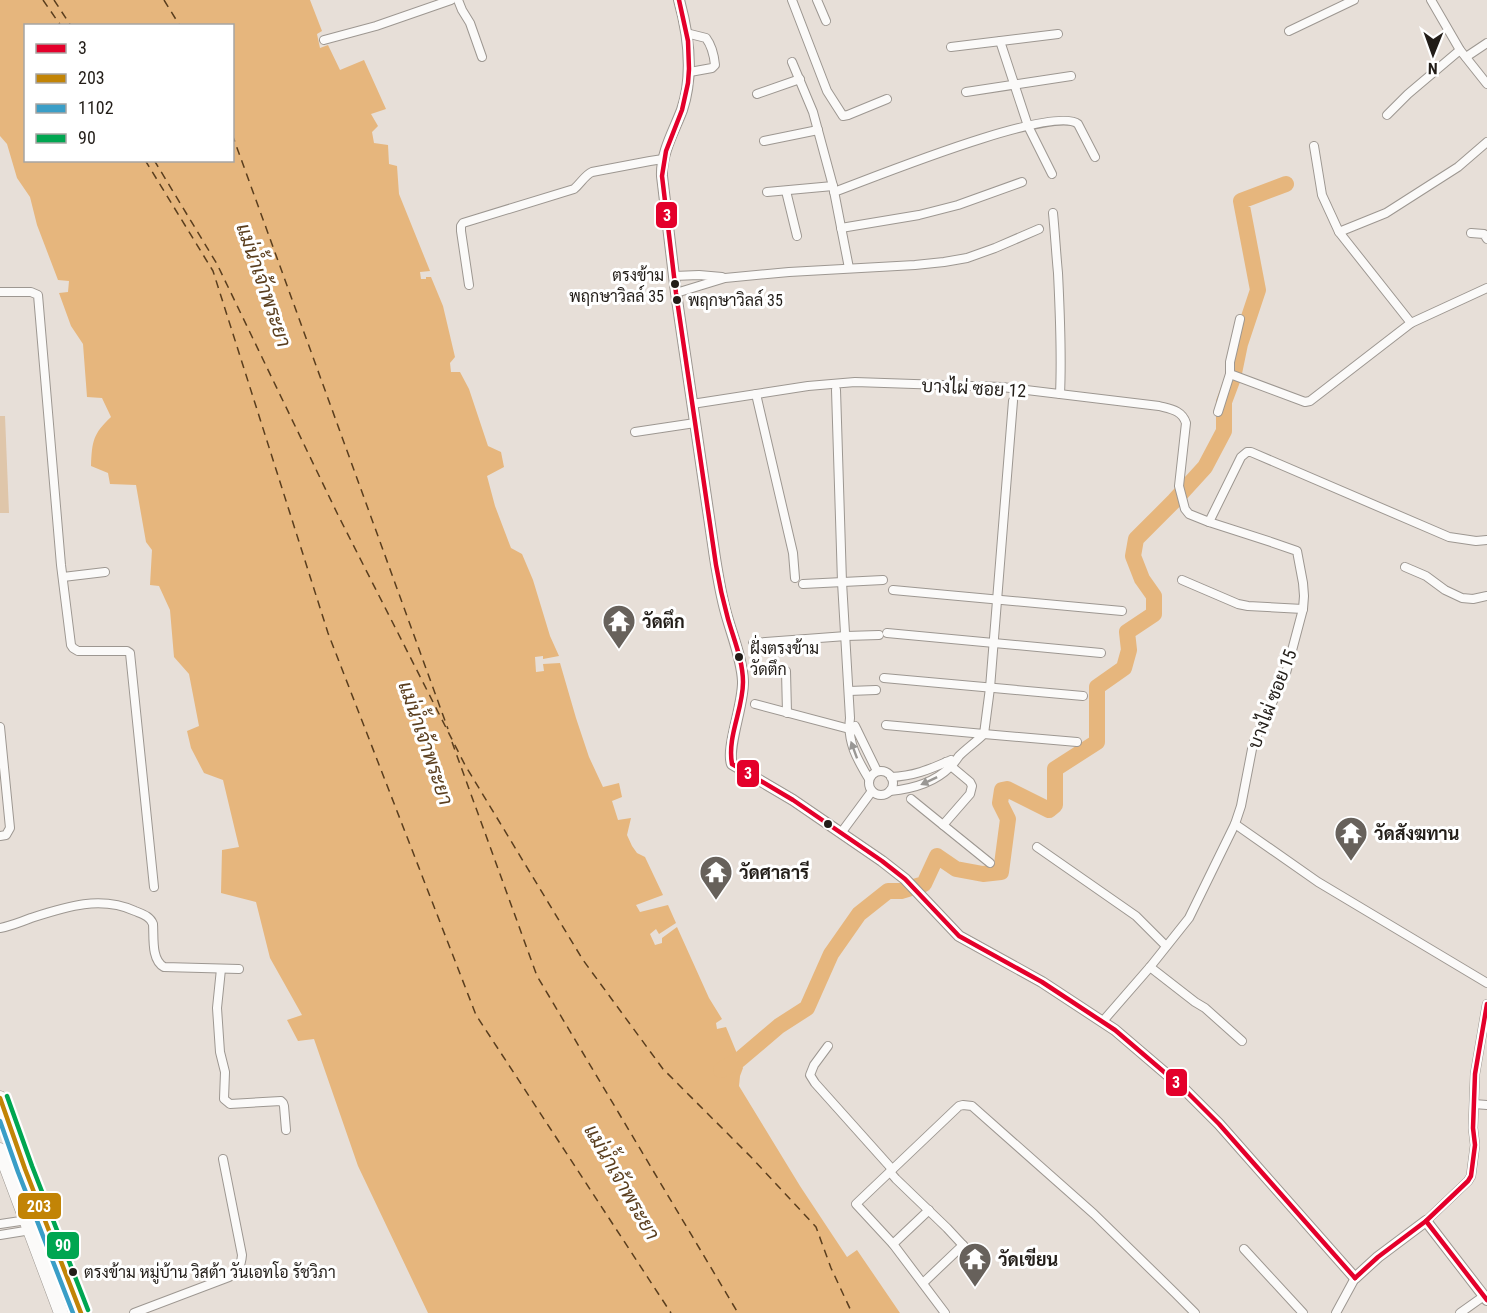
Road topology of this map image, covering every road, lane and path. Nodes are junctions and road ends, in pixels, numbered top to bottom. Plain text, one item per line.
1 (451, 0) edge
2 (458, 0) edge
3 (679, 0) edge
4 (792, 0) edge
5 (817, 0) edge
6 (1354, 0) edge
7 (1431, 0) edge
8 (826, 21) dead end
9 (1289, 31) dead end
10 (686, 33) junction
11 (1058, 34) dead end
12 (324, 40) dead end
13 (1000, 41) junction
14 (1487, 43) edge
15 (951, 47) dead end
16 (1463, 54) junction
17 (482, 57) dead end
18 (792, 62) dead end
19 (690, 72) junction
20 (1071, 76) dead end
21 (800, 79) junction
22 (1014, 84) junction
23 (1487, 84) edge
24 (966, 92) dead end
25 (757, 94) dead end
26 (887, 99) dead end
27 (1387, 115) dead end
28 (1028, 126) junction
29 (818, 130) junction
30 (764, 141) dead end
31 (1487, 142) edge
32 (1314, 147) dead end
33 (1095, 158) dead end
34 (663, 159) junction
35 (1052, 174) dead end
36 (1022, 182) dead end
37 (833, 189) junction
38 (786, 191) junction
39 (767, 192) dead end
40 (1053, 213) dead end
41 (841, 228) junction
42 (1039, 229) dead end
43 (1339, 232) junction
44 (1471, 233) dead end
45 (798, 237) dead end
46 (1487, 239) edge
47 (849, 268) junction
48 (674, 276) junction
49 (725, 278) junction
50 (469, 285) dead end
51 (1487, 288) edge
52 (0, 292) edge
53 (676, 293) junction
54 (1240, 319) dead end
55 (1411, 323) junction
56 (1234, 376) junction
57 (836, 390) dead end
58 (756, 394) junction
59 (1060, 394) junction
60 (1013, 401) dead end
61 (692, 404) junction
62 (1218, 412) dead end
63 (695, 423) junction
64 (635, 432) dead end
65 (1179, 486) joint
66 (1209, 522) junction
67 (1487, 540) edge
68 (1405, 567) dead end
69 (105, 572) dead end
70 (63, 577) junction
71 (795, 578) dead end
72 (884, 580) dead end
73 (1182, 580) dead end
74 (842, 582) junction
75 (803, 584) dead end
76 (893, 590) dead end
77 (1487, 596) edge
78 (997, 600) junction
79 (1302, 609) junction
80 (1122, 611) dead end
81 (846, 636) junction
82 (753, 643) dead end
83 (993, 643) junction
84 (1101, 653) dead end
85 (786, 670) dead end
86 (884, 678) dead end
87 (990, 688) junction
88 (876, 690) dead end
89 (849, 691) junction
90 (1083, 696) dead end
91 (755, 704) dead end
92 (787, 713) junction
93 (886, 725) dead end
94 (0, 727) edge
95 (853, 730) junction
96 (984, 734) junction
97 (1077, 741) dead end
98 (949, 764) junction
99 (877, 771) junction
100 (891, 777) junction
101 (869, 779) junction
102 (872, 791) junction
103 (890, 791) junction
104 (911, 799) dead end
105 (943, 825) junction
106 (1235, 825) junction
107 (841, 833) junction
108 (0, 836) edge
109 (1037, 848) dead end
110 (990, 863) dead end
111 (154, 887) dead end
112 (0, 928) edge
113 (1166, 946) junction
114 (1150, 967) junction
115 (221, 969) junction
116 (239, 969) dead end
117 (1487, 983) edge
118 (1487, 1004) edge
119 (1102, 1021) junction
120 (1242, 1041) dead end
121 (828, 1046) dead end
122 (0, 1098) edge
123 (1474, 1104) junction
124 (1487, 1105) edge
125 (286, 1130) dead end
126 (0, 1150) edge
127 (223, 1159) dead end
128 (891, 1171) junction
129 (929, 1210) junction
130 (1426, 1221) junction
131 (0, 1224) edge
132 (29, 1225) junction
133 (0, 1235) edge
134 (893, 1244) junction
135 (963, 1245) junction
136 (1244, 1249) dead end
137 (973, 1256) dead end
138 (1355, 1278) junction
139 (922, 1283) junction
140 (1486, 1298) edge
141 (61, 1313) edge
142 (81, 1313) edge
143 (134, 1313) edge
144 (945, 1313) edge
145 (1195, 1313) edge
146 (1303, 1313) edge
147 (1336, 1313) edge
148 (1460, 1313) edge

1 - 12 street
2 - 17 street
3 - 10 street
4 - 26 street
5 - 8 street
6 - 9 street
7 - 16 street
10 - 19 street
10 - 19 street
11 - 13 street
13 - 15 street
13 - 22 street
14 - 16 street
16 - 23 street
16 - 27 street
18 - 21 street
19 - 34 street
20 - 22 street
21 - 25 street
21 - 29 street
22 - 24 street
22 - 28 street
28 - 33 street
28 - 35 street
28 - 37 street
29 - 30 street
29 - 37 street
31 - 43 street
32 - 43 street
34 - 48 street
34 - 50 street
36 - 41 street
37 - 38 street
37 - 41 street
38 - 39 street
38 - 45 street
40 - 59 street
41 - 47 street
42 - 47 street
43 - 55 street
44 - 46 street
47 - 49 street
48 - 49 street
48 - 53 street
49 - 53 street
51 - 55 street
52 - 70 street
53 - 61 street
54 - 56 street
55 - 56 street
56 - 62 street
57 - 74 street
58 - 59 street, บางไผ่ ซอย 12
58 - 61 street, บางไผ่ ซอย 12
58 - 71 street
59 - 65 street, บางไผ่ ซอย 12
60 - 78 street
61 - 63 street
63 - 64 street
63 - 107 street
65 - 66 street, บางไผ่ ซอย 15
66 - 67 street
66 - 79 street, บางไผ่ ซอย 15
68 - 77 street
69 - 70 street
70 - 111 street
72 - 74 street
73 - 79 street
74 - 75 street
74 - 81 street
76 - 78 street
78 - 80 street
78 - 83 street
79 - 106 street, บางไผ่ ซอย 15
81 - 82 street
81 - 83 street
81 - 89 street
83 - 84 street
83 - 87 street
85 - 92 street
86 - 87 street
87 - 90 street
87 - 96 street
88 - 89 street
89 - 95 street
91 - 92 street
92 - 95 street
93 - 96 street
94 - 108 street
95 - 99 street
101 -> 95 street
96 - 97 street
96 - 98 street
98 - 100 street
98 -> 103 street
98 - 105 street
99 - 100 street
99 - 101 street
100 - 103 street
101 - 102 street
102 - 103 street
102 - 107 street
104 - 105 street
105 - 110 street
106 - 113 street, บางไผ่ ซอย 15
106 - 117 street
107 - 119 street
109 - 113 street
112 - 115 street
113 - 114 street, บางไผ่ ซอย 15
114 - 119 street, บางไผ่ ซอย 15
114 - 120 street
115 - 116 street
115 - 125 street
118 - 123 street
119 - 138 street
121 - 128 street
122 - 142 main road
123 - 124 street
123 - 130 street
126 - 132 main road
127 - 143 street
128 - 129 street
128 - 134 street
128 - 145 street
129 - 134 street
129 - 135 street
130 - 138 street
130 - 140 street
131 - 132 street
132 - 133 street
132 - 141 main road
134 - 139 street
135 - 137 street
135 - 139 street
136 - 146 street
138 - 147 street
139 - 144 street
140 - 148 street

